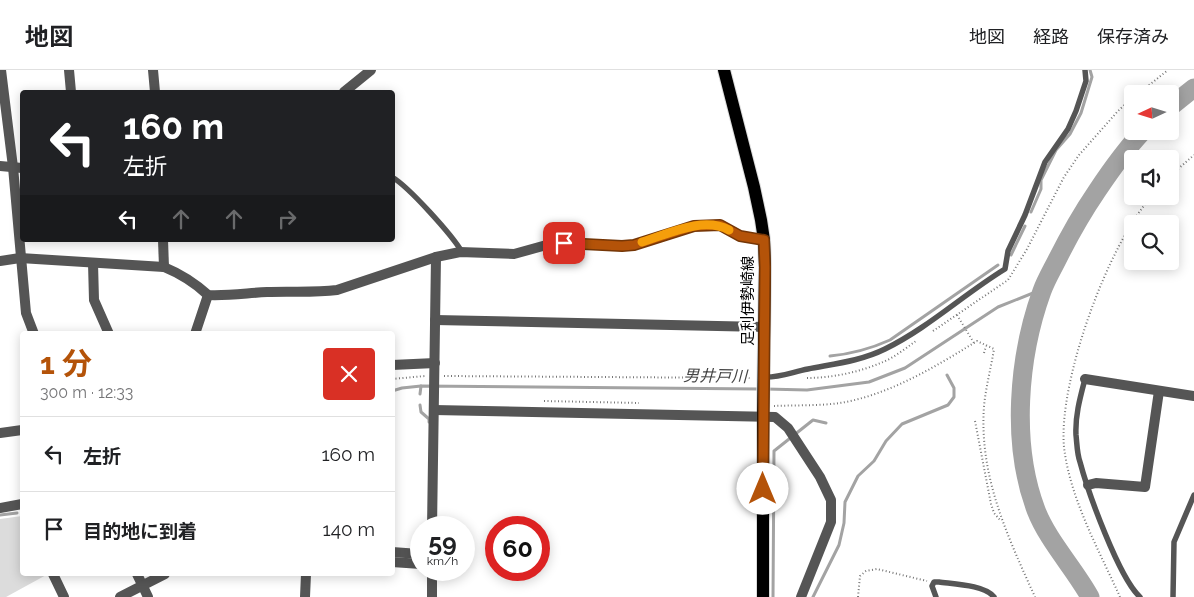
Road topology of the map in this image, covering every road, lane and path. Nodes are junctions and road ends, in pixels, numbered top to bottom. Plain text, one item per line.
1 (1, 70) edge
2 (69, 70) edge
3 (153, 70) edge
4 (371, 70) edge
5 (724, 70) edge
6 (1085, 70) edge
7 (1168, 70) edge
8 (1149, 85) edge
9 (70, 90) edge
10 (155, 90) edge
11 (346, 90) edge
12 (1124, 105) edge
13 (1194, 155) edge
14 (0, 166) edge
15 (18, 168) edge
16 (1179, 168) edge
17 (395, 180) edge
18 (1144, 205) edge
19 (764, 240) junction
20 (163, 242) edge
21 (462, 252) junction
22 (436, 257) junction
23 (20, 258) junction
24 (0, 261) edge
25 (93, 263) junction
26 (164, 267) junction
27 (208, 295) junction
28 (435, 320) junction
29 (765, 327) junction
30 (33, 331) edge
31 (108, 331) edge
32 (196, 331) edge
33 (974, 342) junction
34 (986, 345) junction
35 (984, 353) dead end
36 (435, 363) junction
37 (395, 365) edge
38 (434, 377) junction
39 (395, 379) edge
40 (761, 379) junction
41 (1085, 379) joint
42 (1159, 390) junction
43 (1194, 396) edge
44 (765, 408) junction
45 (434, 410) junction
46 (975, 421) dead end
47 (20, 430) edge
48 (0, 433) edge
49 (1088, 485) junction
50 (1194, 495) edge
51 (20, 505) edge
52 (0, 508) edge
53 (432, 516) edge
54 (1001, 522) junction
55 (395, 552) edge
56 (410, 553) edge
57 (395, 562) edge
58 (410, 563) edge
59 (54, 576) edge
60 (138, 576) edge
61 (161, 576) edge
62 (306, 576) edge
63 (432, 581) edge
64 (934, 582) junction
65 (142, 586) junction
66 (64, 597) edge
67 (120, 597) edge
68 (148, 597) edge
69 (305, 597) edge
70 (432, 597) edge
71 (763, 597) edge
72 (801, 597) edge
73 (858, 597) edge
74 (936, 597) edge
75 (994, 597) edge
76 (1035, 597) edge
77 (1120, 597) edge
78 (1140, 597) edge
79 (1173, 597) edge

1 - 15 street
2 - 9 street
3 - 10 street
4 - 11 street
5 - 19 main road, 足利伊勢崎線
6 - 40 lane
7 - 8 path
12 - 33 path
13 - 16 path
14 - 15 street
15 - 23 street
17 - 21 lane
18 - 77 path
19 - 21 street
19 - 29 main road, 足利伊勢崎線
20 - 26 street
21 - 22 street
22 - 27 street
22 - 28 street
23 - 24 street
23 - 25 street
23 - 30 street
25 - 26 street
25 - 31 street
26 - 27 street
27 - 32 street
28 - 29 street
28 - 36 street
29 - 40 main road, 足利伊勢崎線
33 - 34 path
33 - 44 path
34 - 35 path
34 - 54 path
36 - 37 street
36 - 38 street
38 - 39 path
38 - 40 path
38 - 45 street
40 - 44 main road, 足利伊勢崎線
41 - 42 street
41 - 49 lane
42 - 43 street
42 - 49 street
44 - 45 street
44 - 71 main road, 足利伊勢崎線
44 - 72 street
45 - 53 street
46 - 54 path
47 - 48 street
49 - 78 lane
50 - 79 lane
51 - 52 street
54 - 76 path
55 - 56 street
57 - 58 street
59 - 66 street
60 - 65 street
61 - 65 street
62 - 69 street
63 - 70 street
64 - 73 path
64 - 74 lane
64 - 75 lane
65 - 67 street
65 - 68 street

